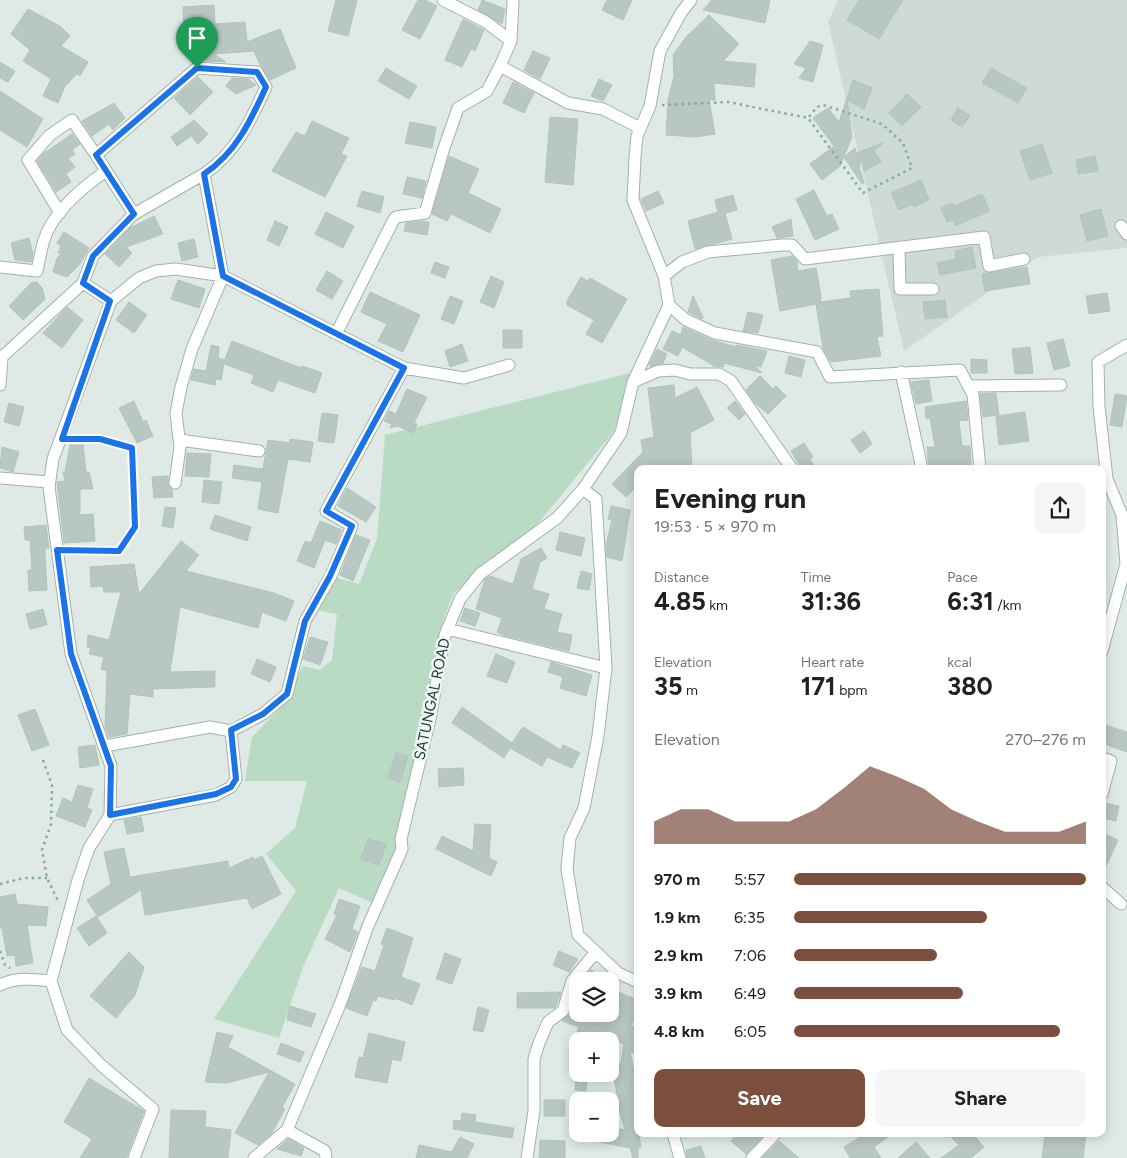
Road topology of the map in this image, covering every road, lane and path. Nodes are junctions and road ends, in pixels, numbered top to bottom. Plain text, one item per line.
1 (443, 0) edge
2 (513, 0) edge
3 (691, 0) edge
4 (511, 41) junction
5 (500, 66) junction
6 (650, 106) junction
7 (808, 118) junction
8 (640, 128) junction
9 (96, 155) junction
10 (106, 170) junction
11 (204, 174) junction
12 (60, 213) junction
13 (134, 214) junction
14 (899, 248) junction
15 (1024, 259) dead end
16 (0, 267) edge
17 (223, 276) junction
18 (664, 276) junction
19 (83, 283) junction
20 (933, 289) dead end
21 (110, 301) junction
22 (670, 305) junction
23 (337, 332) junction
24 (1127, 345) edge
25 (1, 357) edge
26 (509, 365) dead end
27 (404, 368) junction
28 (901, 372) junction
29 (632, 382) junction
30 (0, 385) edge
31 (1061, 385) dead end
32 (969, 386) junction
33 (62, 439) junction
34 (180, 440) junction
35 (259, 451) dead end
36 (789, 465) edge
37 (921, 465) edge
38 (980, 465) edge
39 (1105, 465) edge
40 (1106, 470) edge
41 (0, 478) edge
42 (49, 482) junction
43 (175, 483) dead end
44 (583, 489) junction
45 (57, 550) junction
46 (447, 629) junction
47 (1106, 639) edge
48 (606, 668) junction
49 (231, 730) junction
50 (105, 746) junction
51 (1106, 759) edge
52 (43, 760) dead end
53 (1106, 779) edge
54 (110, 815) junction
55 (47, 878) junction
56 (0, 884) edge
57 (1106, 891) edge
58 (1121, 904) dead end
59 (68, 923) junction
60 (595, 953) junction
61 (634, 980) edge
62 (51, 981) junction
63 (0, 985) edge
64 (287, 1130) junction
65 (674, 1137) edge
66 (771, 1137) edge
67 (134, 1158) edge
68 (254, 1158) edge
69 (326, 1158) edge
70 (527, 1158) edge
71 (680, 1158) edge
72 (752, 1158) edge

1 - 4 street
2 - 4 street
3 - 6 street
4 - 5 street
5 - 8 street
5 - 23 street
6 - 7 path
6 - 8 street
7 - 7 path
8 - 18 street
9 - 10 street
9 - 11 street
9 - 12 street
10 - 12 street
10 - 13 street
11 - 13 street
11 - 17 street
12 - 16 street
13 - 19 street
14 - 15 street
14 - 18 street
14 - 20 street
17 - 21 street
17 - 23 street
17 - 34 street
18 - 22 street
19 - 21 street
19 - 25 street
21 - 33 street
22 - 28 street
22 - 29 street, SATUNGAL ROAD
23 - 27 street
24 - 39 street
25 - 30 street
26 - 27 street
27 - 49 street
28 - 32 street
28 - 37 street
29 - 36 street
29 - 44 street, SATUNGAL ROAD
31 - 32 street
32 - 38 street
33 - 42 street
33 - 45 path
34 - 35 street
34 - 43 street
40 - 47 street
41 - 42 street
42 - 45 street
44 - 46 street, SATUNGAL ROAD
44 - 48 street
45 - 50 street
46 - 48 street
46 - 64 street, SATUNGAL ROAD
48 - 60 street
49 - 50 street
49 - 54 street
50 - 54 street
51 - 53 street
52 - 55 path
54 - 59 street
55 - 56 path
55 - 59 path
57 - 58 street
59 - 62 street
60 - 61 street
60 - 70 street
62 - 63 street
62 - 67 street
64 - 68 street, SATUNGAL ROAD
64 - 69 street
65 - 71 street
66 - 72 street

